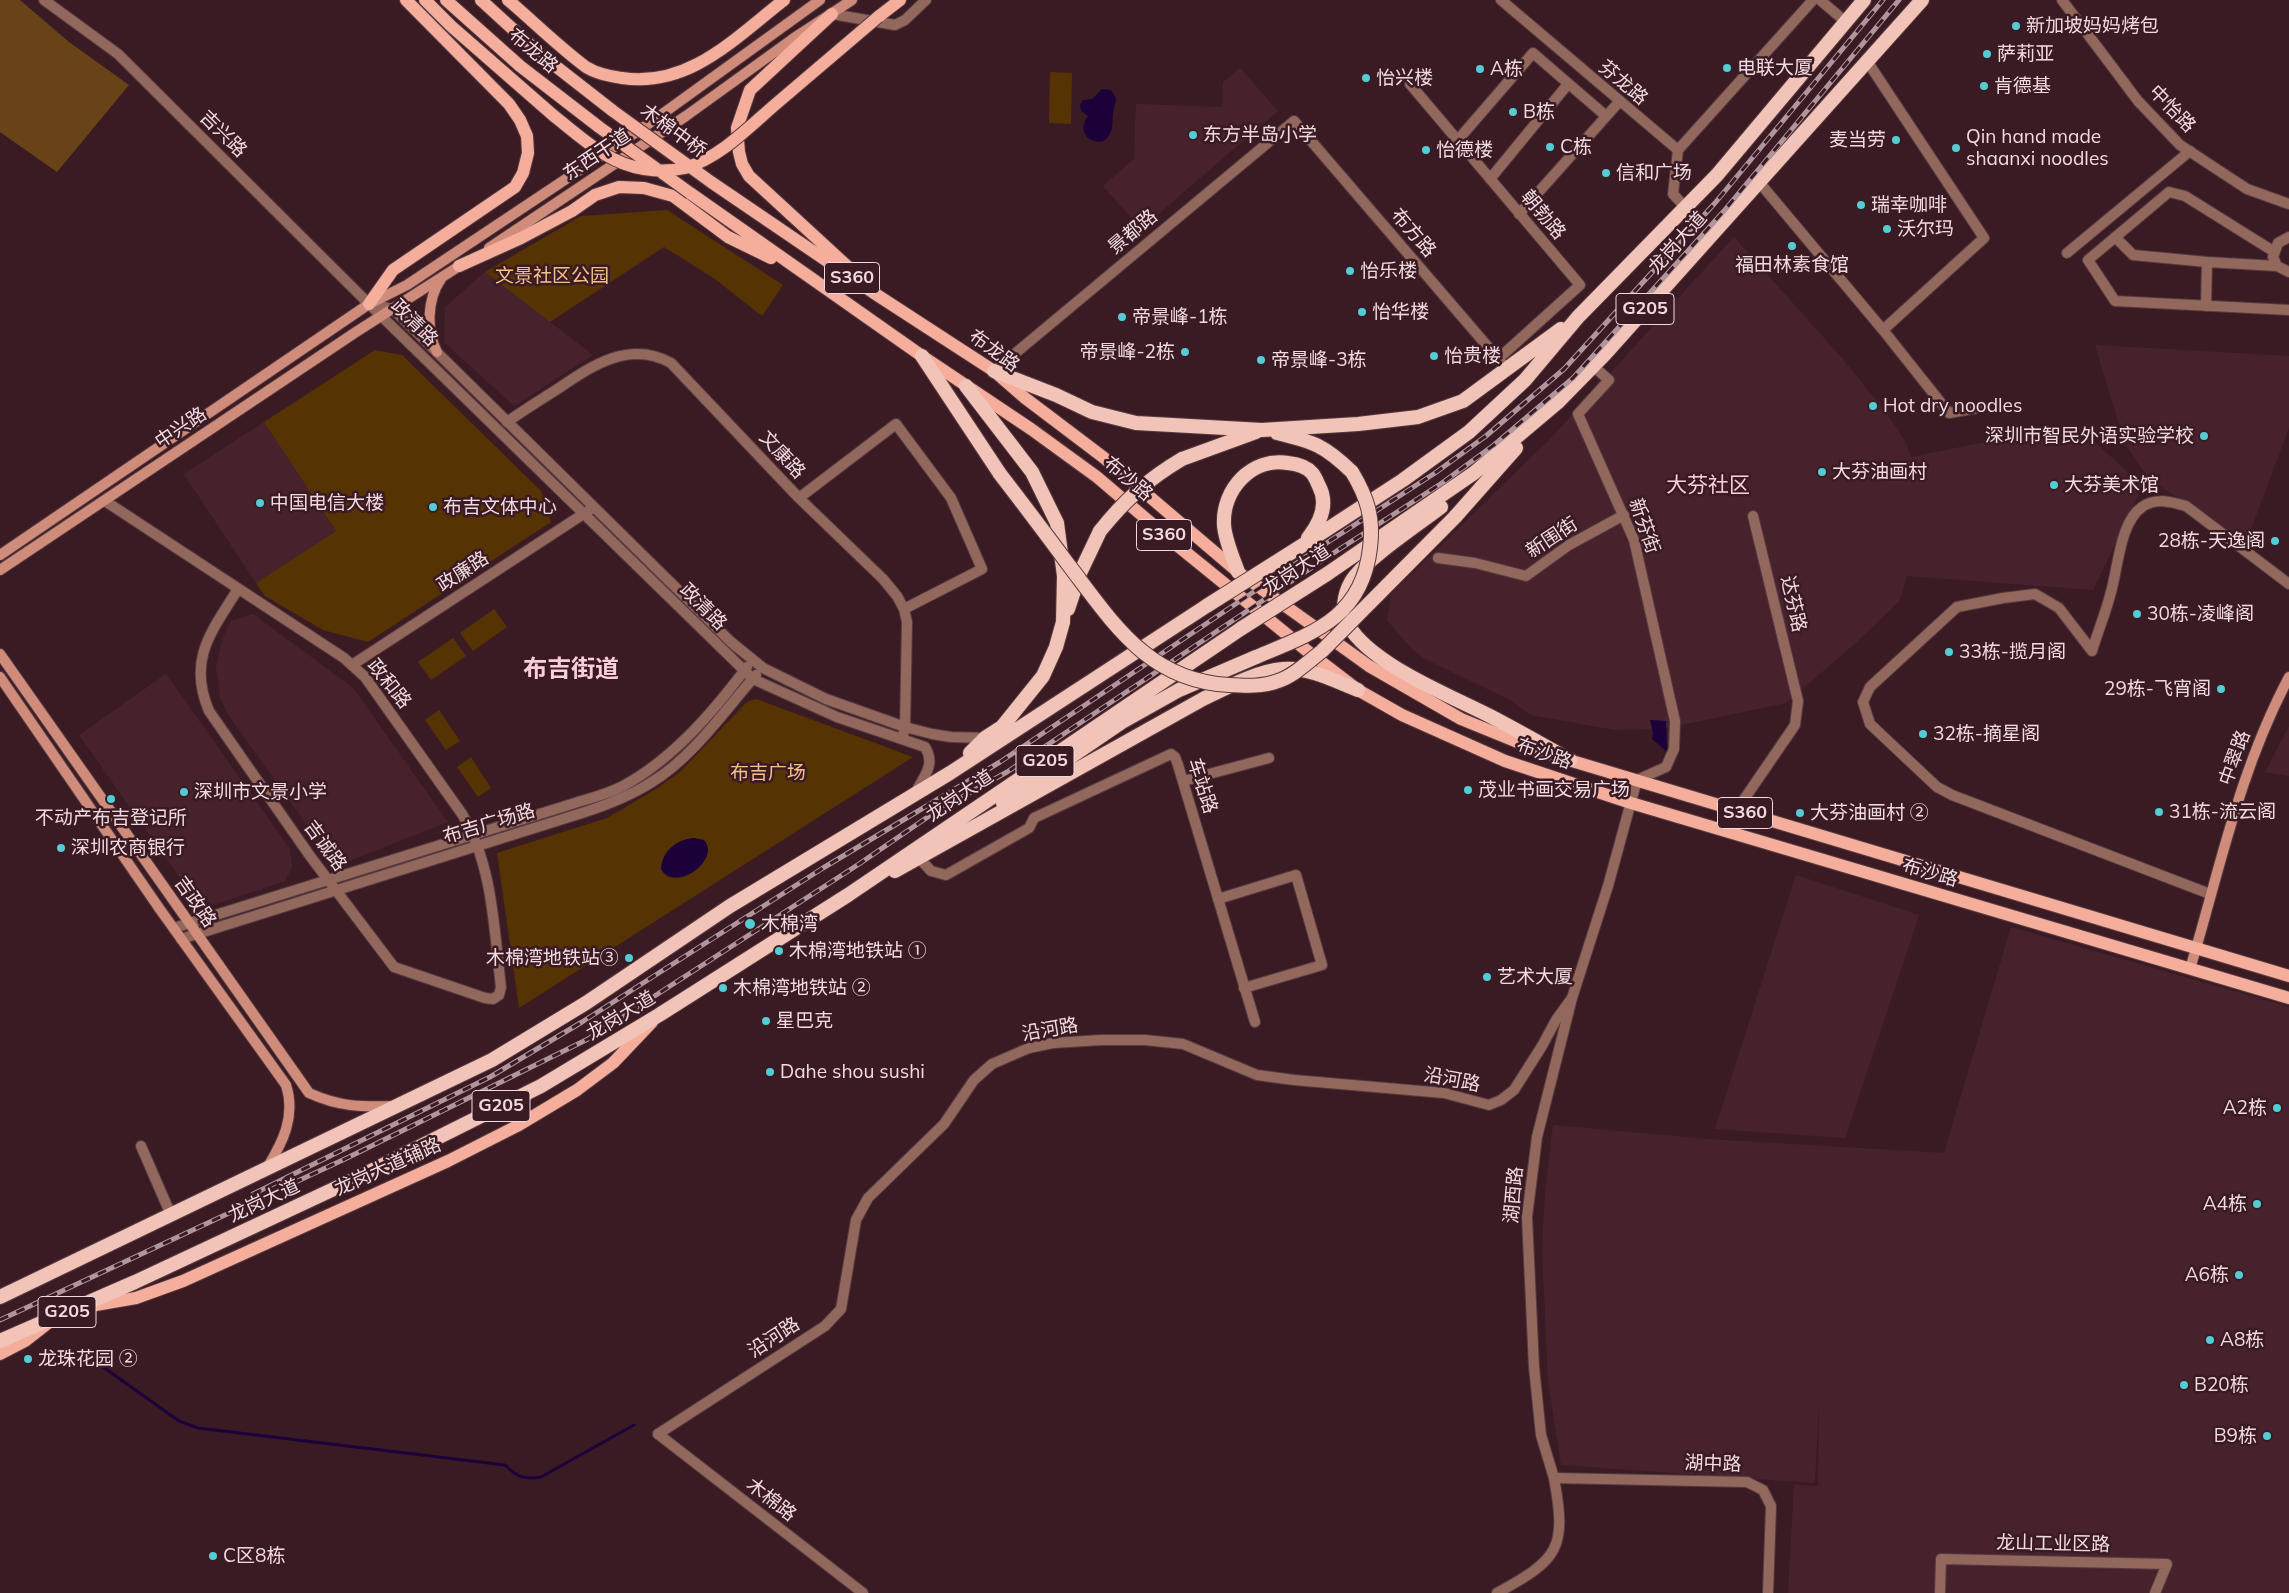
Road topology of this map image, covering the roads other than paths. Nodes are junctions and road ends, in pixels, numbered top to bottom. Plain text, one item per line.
1 (44, 0) edge
2 (406, 0) edge
3 (424, 0) edge
4 (446, 0) edge
5 (481, 0) edge
6 (508, 0) edge
7 (784, 0) edge
8 (820, 0) edge
9 (852, 0) edge
10 (900, 0) edge
11 (926, 0) edge
12 (1501, 0) edge
13 (1813, 0) edge
14 (1820, 0) edge
15 (1864, 0) edge
16 (1922, 0) edge
17 (2062, 0) edge
18 (832, 14) junction
19 (1846, 22) junction
20 (1867, 62) junction
21 (1410, 84) dead end
22 (1568, 84) junction
23 (1619, 102) junction
24 (612, 111) joint
25 (1606, 116) junction
26 (1294, 121) joint
27 (1457, 142) junction
28 (1678, 150) junction
29 (2190, 151) junction
30 (1490, 179) junction
31 (711, 182) joint
32 (1759, 182) junction
33 (2289, 204) edge
34 (1685, 207) junction
35 (1519, 214) junction
36 (2115, 237) junction
37 (2289, 237) edge
38 (2274, 250) junction
39 (2067, 252) dead end
40 (2207, 262) junction
41 (459, 266) junction
42 (2277, 266) junction
43 (2289, 272) edge
44 (445, 276) junction
45 (808, 276) junction
46 (877, 295) junction
47 (370, 304) junction
48 (2206, 306) junction
49 (393, 308) junction
50 (2289, 310) edge
51 (382, 316) junction
52 (1578, 317) junction
53 (1883, 330) junction
54 (437, 352) junction
55 (922, 356) junction
56 (1502, 364) junction
57 (1593, 366) junction
58 (994, 371) junction
59 (966, 386) junction
60 (1977, 408) dead end
61 (1548, 410) junction
62 (507, 422) junction
63 (1262, 430) junction
64 (1474, 473) junction
65 (799, 498) junction
66 (105, 501) junction
67 (594, 508) junction
68 (584, 514) junction
69 (1624, 516) junction
70 (1753, 516) dead end
71 (1303, 545) junction
72 (0, 555) edge
73 (1438, 558) dead end
74 (0, 570) edge
75 (1238, 572) junction
76 (2289, 584) edge
77 (238, 589) junction
78 (904, 609) junction
79 (1063, 622) junction
80 (0, 654) edge
81 (752, 660) junction
82 (352, 665) junction
83 (763, 668) junction
84 (744, 671) junction
85 (0, 677) edge
86 (2289, 677) edge
87 (753, 679) junction
88 (1358, 690) junction
89 (905, 727) junction
90 (985, 738) junction
91 (902, 739) junction
92 (1269, 758) dead end
93 (1570, 760) junction
94 (950, 773) junction
95 (1638, 780) junction
96 (1183, 781) junction
97 (914, 795) junction
98 (1631, 803) junction
99 (1736, 811) junction
100 (474, 835) junction
101 (478, 846) junction
102 (920, 859) junction
103 (328, 880) junction
104 (336, 890) junction
105 (2210, 894) junction
106 (848, 895) junction
107 (1218, 899) junction
108 (188, 924) junction
109 (174, 928) junction
110 (196, 934) junction
111 (182, 939) junction
112 (2196, 949) junction
113 (2190, 969) junction
114 (2289, 976) edge
115 (1244, 988) junction
116 (499, 995) joint
117 (1572, 998) junction
118 (2289, 998) edge
119 (658, 1015) junction
120 (1255, 1022) dead end
121 (400, 1105) junction
122 (142, 1146) dead end
123 (266, 1170) junction
124 (171, 1215) junction
125 (0, 1297) edge
126 (76, 1308) junction
127 (56, 1316) junction
128 (0, 1341) edge
129 (0, 1354) edge
130 (658, 1434) joint
131 (1554, 1478) junction
132 (863, 1593) edge
133 (1497, 1593) edge
134 (1768, 1593) edge
135 (1940, 1593) edge
136 (2154, 1593) edge

1 - 47 street, 吉兴路
2 - 47 main road
3 - 10 main road, bridge
4 - 45 main road, 布龙路 / S360, bridge
5 - 24 main road, 布龙路 / S360
6 - 7 main road
8 - 47 main road, 东西干道
9 - 18 main road, 东西干道
11 - 18 street
12 - 23 street, 芬龙路
13 - 28 street
14 - 19 street
15 - 19 highway, 龙岗大道 / G205
16 - 20 highway, 龙岗大道 / G205
17 - 29 street, 中怡路
18 - 41 main road, 东西干道
18 - 46 main road
19 - 34 highway, 龙岗大道 / G205
20 - 32 highway, 龙岗大道 / G205
20 - 53 street
21 - 27 street, 朝勃路
22 - 25 street
22 - 27 street
22 - 30 street
23 - 25 street
23 - 28 street, 芬龙路
24 - 31 main road, 木棉中桥 / S360, bridge
25 - 35 street
26 - 56 street, 布方路
26 - 58 street, 景都路
27 - 30 street, 朝勃路
28 - 34 street
29 - 33 street, 中怡路
29 - 39 street
30 - 35 street, 朝勃路
31 - 46 main road, 布龙路 / S360
32 - 53 street
32 - 57 highway, 龙岗大道 / G205
34 - 52 highway, 龙岗大道 / G205
35 - 56 street, 朝勃路
36 - 38 street
36 - 40 street
36 - 48 street
37 - 38 street
38 - 42 street
40 - 42 street
40 - 48 street
41 - 44 main road, 东西干道
41 - 45 main road
42 - 43 street
44 - 49 main road, 东西干道
44 - 54 main road
45 - 55 main road, S360
46 - 58 main road, 布龙路 / S360
47 - 49 street, 政清路
47 - 51 street, 政清路
47 - 72 main road, 中兴路
48 - 50 street
49 - 51 main road, 东西干道
49 - 54 street, 政清路
51 - 66 main road, 中兴路
51 - 68 street, 政清路
52 - 56 highway
52 - 71 highway, 龙岗大道 / G205
53 - 60 street
54 - 62 street, 政清路
55 - 59 main road, S360
55 - 61 highway, bridge
56 - 63 highway
57 - 61 highway, 龙岗大道 / G205
57 - 69 street, 新芬街
58 - 63 highway
58 - 75 main road, 布龙路 / S360
59 - 79 highway
59 - 88 main road, 布沙路 / S360
61 - 64 highway, 龙岗大道 / G205
62 - 65 street, 文康路
62 - 67 street, 政清路
63 - 79 highway, bridge
63 - 102 highway, bridge
64 - 93 highway
64 - 106 highway, 龙岗大道 / G205, bridge
65 - 78 street, 文康路
65 - 78 street
66 - 74 main road, 中兴路
66 - 77 street, 政和路
67 - 68 street, 政廉路
67 - 81 street, 政清路
68 - 82 street, 政廉路
68 - 84 street, 政清路
69 - 73 street, 新围街
69 - 95 street, 新芬街
70 - 99 street, 达芬路
71 - 75 highway
71 - 94 highway, 龙岗大道 / G205, bridge
75 - 93 main road, 布沙路 / S360
76 - 105 street
77 - 82 street, 政和路
77 - 103 street, 吉诚路
78 - 89 street, 文康路
79 - 90 highway
80 - 108 main road, 吉政路
81 - 83 street, 政清路
81 - 84 street, 布吉广场路
82 - 100 street, 政和路
83 - 87 street, 布吉广场路
83 - 89 street, 政清路
84 - 87 street, 政清路
84 - 100 street, 布吉广场路
85 - 109 main road, 吉政路
86 - 105 main road, 中翠路
87 - 91 street, 政清路
87 - 101 street, 布吉广场路
88 - 98 main road, 布沙路 / S360
88 - 102 highway
89 - 90 street, 政清路
89 - 91 street, 文康路
90 - 94 highway
91 - 97 street, 政清路
92 - 96 street
93 - 95 main road, 布沙路 / S360
94 - 97 highway, 龙岗大道 / G205
95 - 98 street, 湖西路
95 - 99 main road, 布沙路 / S360
96 - 102 street, 车站路
96 - 107 street, 车站路
97 - 121 highway, 龙岗大道 / G205
98 - 113 main road, 布沙路 / S360
98 - 117 street, 湖西路
99 - 112 main road, 布沙路 / S360
100 - 101 street, 政和路
100 - 103 street, 布吉广场路
101 - 104 street, 布吉广场路
101 - 116 street, 政和路
102 - 106 highway
103 - 104 street, 吉诚路
103 - 108 street, 布吉广场路
104 - 110 street, 布吉广场路
104 - 116 street, 吉诚路
105 - 112 main road, 中翠路
106 - 119 highway, 龙岗大道 / G205
107 - 115 street, 车站路
107 - 115 street
108 - 109 street, 布吉广场路
108 - 110 main road, 吉政路
109 - 111 main road, 吉政路
110 - 111 street, 布吉广场路
110 - 121 main road, 吉政路
111 - 123 main road, 吉政路
112 - 113 main road, 中翠路
112 - 114 main road, 布沙路 / S360
113 - 118 main road, 布沙路 / S360
115 - 120 street, 车站路
117 - 130 street, 沿河路
117 - 131 street, 湖西路
119 - 126 highway, 龙岗大道 / G205
119 - 126 main road, 龙岗大道辅路
121 - 123 highway, 龙岗大道 / G205
122 - 124 street
123 - 124 highway, 龙岗大道 / G205
124 - 125 highway, 龙岗大道 / G205
126 - 127 highway, 龙岗大道 / G205
127 - 128 highway, 龙岗大道 / G205
127 - 129 main road
130 - 132 street, 木棉路
131 - 133 street, 湖西路
131 - 134 street, 湖中路
135 - 136 street, 龙山工业区路

